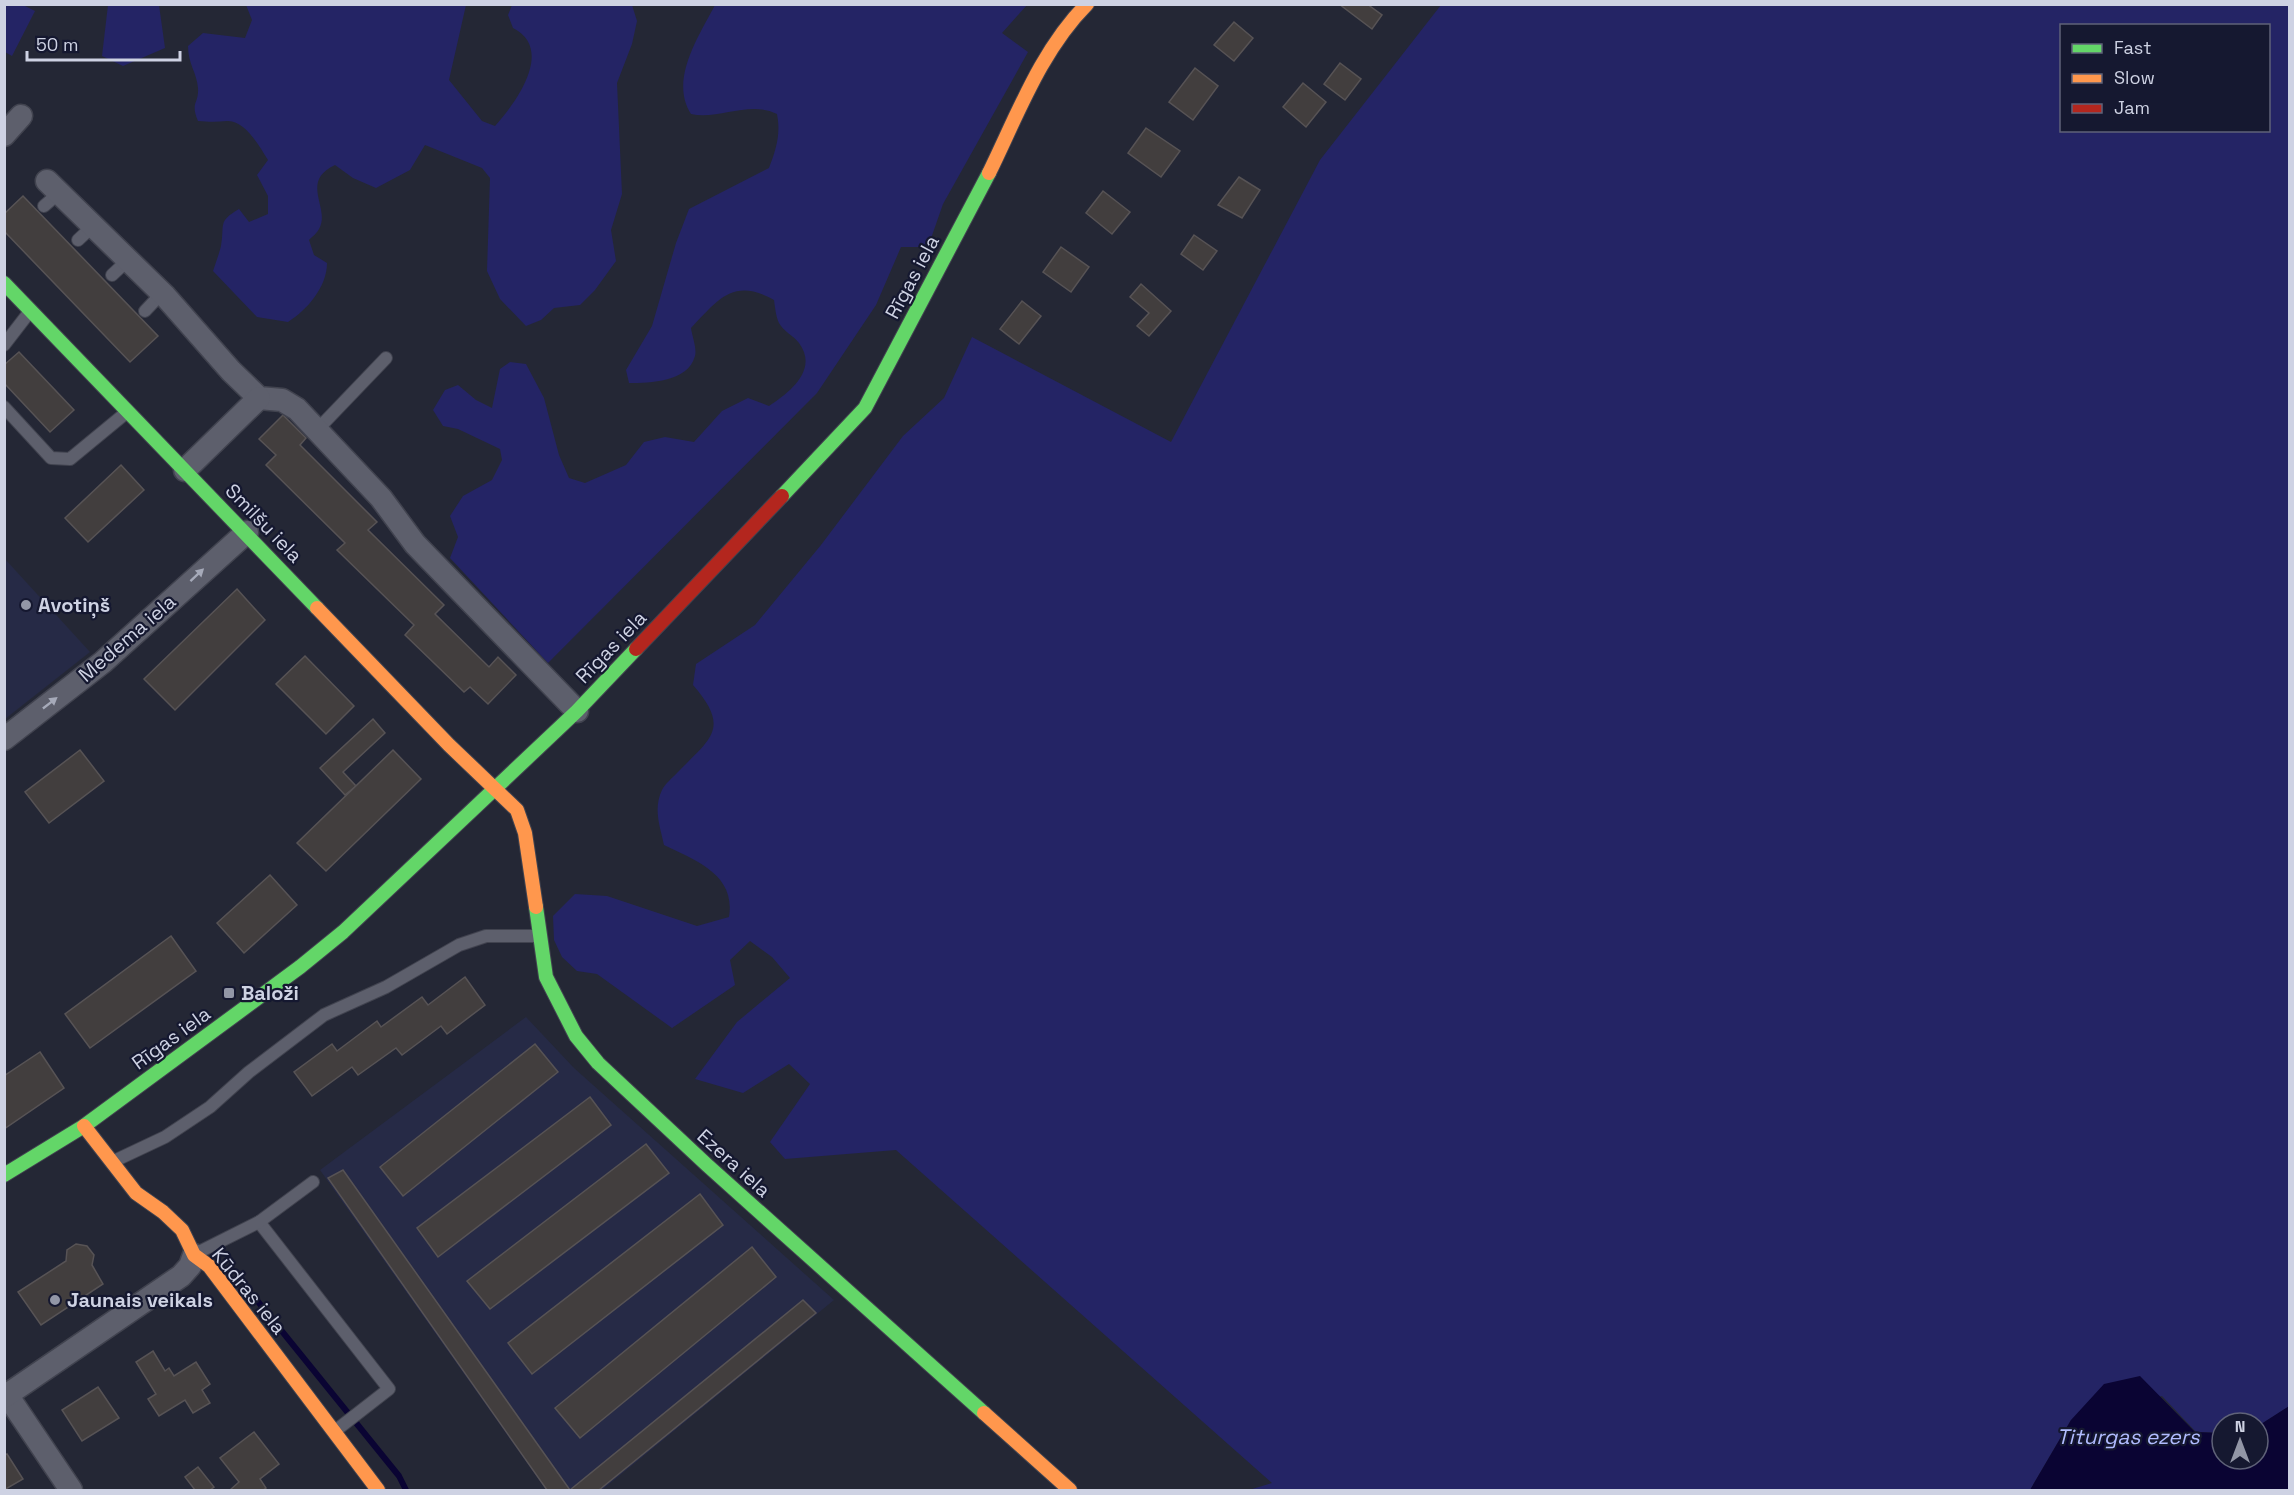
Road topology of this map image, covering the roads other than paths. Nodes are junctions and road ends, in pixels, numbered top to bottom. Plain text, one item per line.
1 (1087, 4) edge
2 (50, 193) dead end
3 (4, 282) edge
4 (162, 293) junction
5 (32, 310) junction
6 (146, 311) dead end
7 (4, 345) edge
8 (386, 358) dead end
9 (259, 398) junction
10 (4, 407) edge
11 (128, 411) junction
12 (317, 430) junction
13 (185, 470) junction
14 (247, 532) junction
15 (577, 711) junction
16 (4, 739) edge
17 (495, 791) junction
18 (538, 936) junction
19 (84, 1126) junction
20 (111, 1162) junction
21 (4, 1175) edge
22 (313, 1182) dead end
23 (259, 1222) junction
24 (194, 1255) junction
25 (6, 1396) edge
26 (334, 1432) junction
27 (71, 1491) edge
28 (378, 1491) edge
29 (1070, 1491) edge

1 - 15 street, Rīgas iela
2 - 4 street
3 - 5 street, Smilšu iela
4 - 6 lane
4 - 9 street
5 - 7 lane
5 - 11 street, Smilšu iela
8 - 12 lane
9 - 12 street
9 - 13 street
10 - 11 lane
11 - 13 street, Smilšu iela
12 - 15 street
13 - 14 street, Smilšu iela
16 -> 14 street, Medema iela
14 - 17 street, Smilšu iela
15 - 17 street, Rīgas iela
17 - 18 street, Ezera iela
17 - 19 street, Rīgas iela
18 - 20 lane
18 - 29 street, Ezera iela
19 - 20 street, Kūdras iela
19 - 21 street, Rīgas iela
20 - 24 street, Kūdras iela
22 - 23 lane
23 - 24 lane
23 - 26 lane
24 - 25 street
24 - 26 street, Kūdras iela
25 - 27 street
26 - 28 street, Kūdras iela

